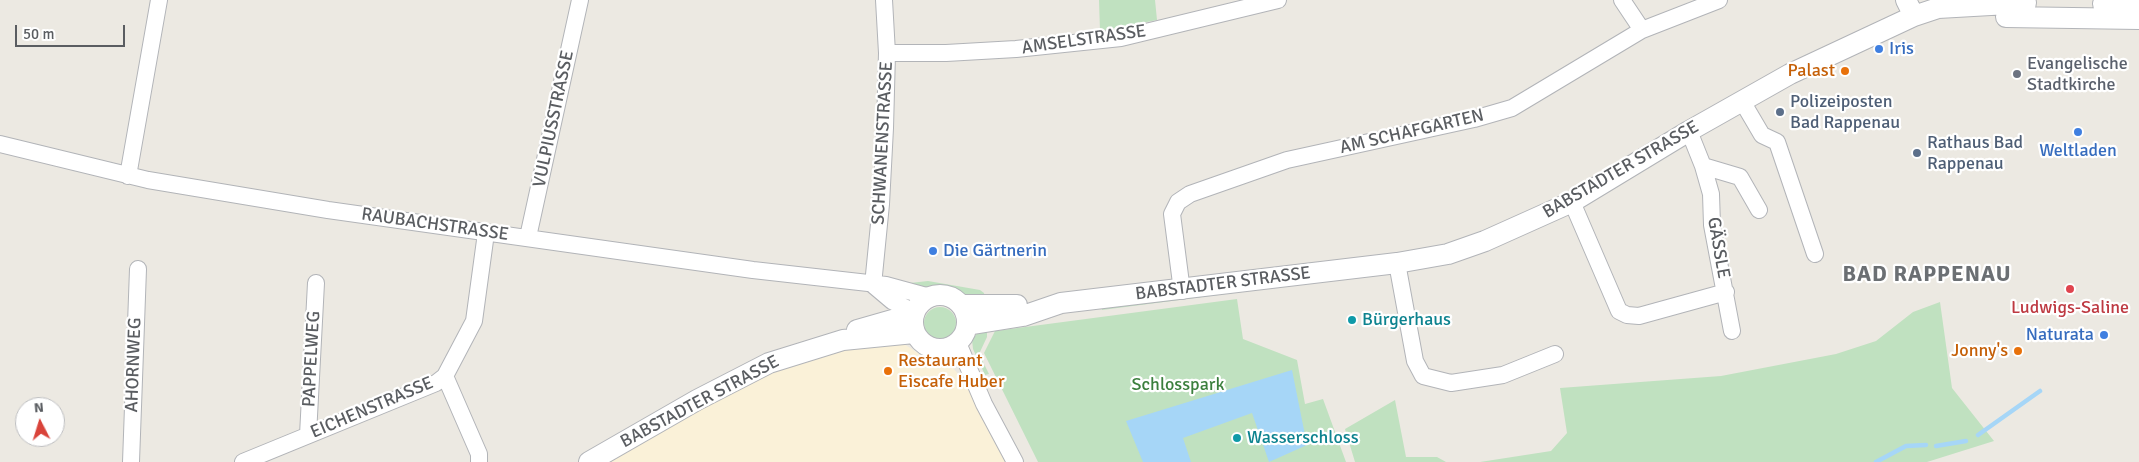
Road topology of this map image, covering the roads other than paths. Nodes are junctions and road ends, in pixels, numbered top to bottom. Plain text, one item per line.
1 (159, 0) edge
2 (580, 0) edge
3 (884, 0) edge
4 (1278, 0) edge
5 (1622, 0) edge
6 (1719, 0) edge
7 (1976, 0) edge
8 (2026, 4) junction
9 (2139, 5) edge
10 (1910, 8) edge
11 (2050, 10) junction
12 (2104, 11) junction
13 (2139, 20) edge
14 (1642, 30) junction
15 (887, 53) junction
16 (1742, 101) junction
17 (1689, 130) junction
18 (0, 144) edge
19 (1703, 166) junction
20 (128, 176) junction
21 (1572, 202) junction
22 (1759, 210) dead end
23 (486, 233) junction
24 (528, 237) junction
25 (1815, 254) dead end
26 (1397, 263) junction
27 (138, 269) dead end
28 (316, 283) dead end
29 (873, 285) junction
30 (1182, 291) junction
31 (1726, 292) junction
32 (930, 297) junction
33 (961, 305) junction
34 (1044, 308) junction
35 (914, 320) junction
36 (967, 325) junction
37 (1732, 331) dead end
38 (958, 343) junction
39 (1556, 354) dead end
40 (445, 376) junction
41 (308, 435) junction
42 (131, 462) edge
43 (242, 462) edge
44 (479, 462) edge
45 (588, 462) edge
46 (1015, 462) edge

1 - 20 street
2 - 24 street, VULPIUSSTRASSE
3 - 15 street, SCHWANENSTRASSE
4 - 15 street, AMSELSTRASSE
5 - 14 street
6 - 14 street, AM SCHAFGARTEN
7 - 8 street
8 - 10 street, BABSTADTER STRASSE
8 - 11 street
9 - 12 street
10 - 11 street
10 - 16 street, BABSTADTER STRASSE
11 - 12 street
12 - 13 street
14 - 30 street, AM SCHAFGARTEN
15 - 29 street, SCHWANENSTRASSE
16 - 17 street, BABSTADTER STRASSE
16 - 25 street
17 - 19 street, GÄSSLE
17 - 21 street, BABSTADTER STRASSE
18 - 20 street, RAUBACHSTRASSE
19 - 22 street
19 - 31 street, GÄSSLE
20 - 23 street, RAUBACHSTRASSE
21 - 26 street, BABSTADTER STRASSE
21 - 31 street
23 - 24 street, RAUBACHSTRASSE
23 - 40 street, EICHENSTRASSE
24 - 29 street, RAUBACHSTRASSE
26 - 30 street, BABSTADTER STRASSE
26 - 39 street
27 - 42 street, AHORNWEG
28 - 41 street, PAPPELWEG
29 - 32 street, RAUBACHSTRASSE
29 - 35 street
30 - 34 street, BABSTADTER STRASSE
31 - 37 street, GÄSSLE
32 - 33 street, BABSTADTER STRASSE
32 - 35 street
33 - 34 street, BABSTADTER STRASSE
33 - 36 street
34 - 36 street, BABSTADTER STRASSE
35 - 38 street
35 - 45 street, BABSTADTER STRASSE
36 - 38 street
38 - 46 street
40 - 41 street, EICHENSTRASSE
40 - 44 street
41 - 43 street, EICHENSTRASSE

